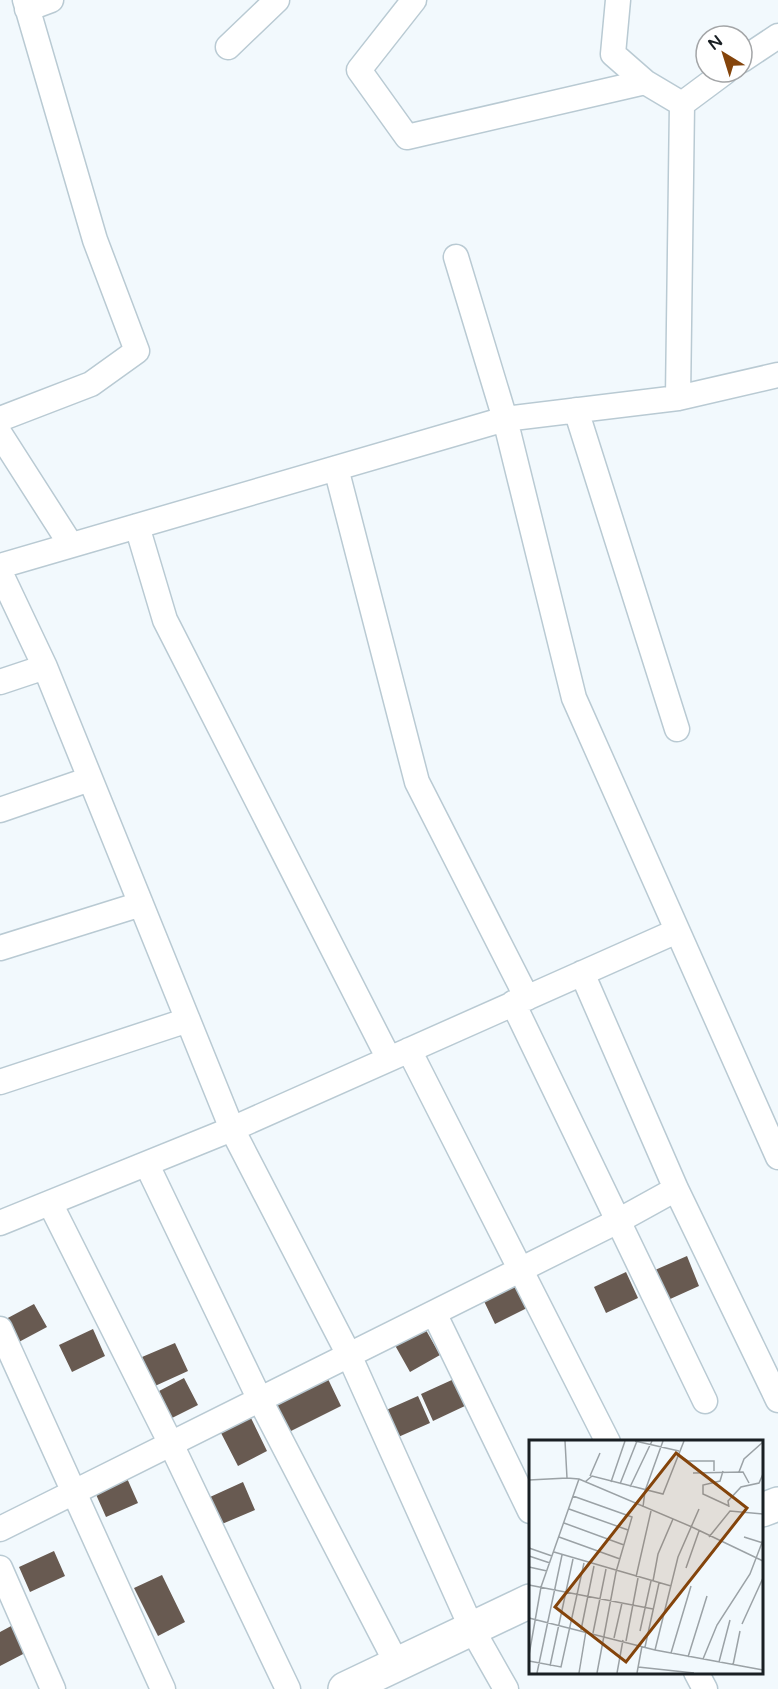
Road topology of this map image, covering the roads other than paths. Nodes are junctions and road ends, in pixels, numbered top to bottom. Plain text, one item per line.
1 (51, 0) edge
2 (277, 0) edge
3 (414, 0) edge
4 (618, 0) edge
5 (26, 4) edge
6 (778, 36) edge
7 (228, 47) dead end
8 (754, 52) edge
9 (645, 82) junction
10 (709, 84) edge
11 (682, 104) junction
12 (456, 257) dead end
13 (778, 375) edge
14 (678, 398) junction
15 (576, 410) junction
16 (0, 419) edge
17 (505, 419) junction
18 (0, 434) edge
19 (336, 468) junction
20 (137, 526) junction
21 (71, 545) junction
22 (0, 566) edge
23 (0, 572) edge
24 (45, 667) junction
25 (0, 682) edge
26 (677, 729) dead end
27 (90, 780) junction
28 (0, 810) edge
29 (141, 903) junction
30 (677, 931) junction
31 (0, 948) edge
32 (582, 973) junction
33 (520, 1000) junction
34 (188, 1020) junction
35 (399, 1055) junction
36 (0, 1083) edge
37 (232, 1129) junction
38 (778, 1157) edge
39 (147, 1165) junction
40 (676, 1189) junction
41 (50, 1203) junction
42 (618, 1221) junction
43 (0, 1223) edge
44 (520, 1270) junction
45 (434, 1313) junction
46 (0, 1329) edge
47 (349, 1355) junction
48 (260, 1400) junction
49 (778, 1400) edge
50 (705, 1401) dead end
51 (607, 1440) edge
52 (171, 1444) junction
53 (74, 1492) junction
54 (778, 1503) edge
55 (529, 1507) edge
56 (763, 1510) edge
57 (0, 1529) edge
58 (0, 1568) edge
59 (529, 1602) edge
60 (472, 1629) junction
61 (397, 1664) junction
62 (697, 1674) edge
63 (53, 1689) edge
64 (163, 1689) edge
65 (288, 1689) edge
66 (345, 1689) edge
67 (506, 1689) edge
68 (705, 1689) edge

1 - 5 street
2 - 7 street
3 - 9 street
4 - 9 street
5 - 16 street
6 - 8 street
9 - 11 street
10 - 11 street
11 - 14 street
12 - 17 street
13 - 14 street
14 - 15 street
15 - 17 street
15 - 26 street
17 - 19 street
17 - 30 street
18 - 21 street
19 - 20 street
19 - 33 street
20 - 21 street
20 - 35 street
21 - 22 street
23 - 24 street
24 - 25 street
24 - 27 street
27 - 28 street
27 - 29 street
29 - 31 street
29 - 34 street
30 - 32 street
30 - 38 street
32 - 33 street
32 - 40 street
33 - 35 street
33 - 42 street
34 - 36 street
34 - 37 street
35 - 37 street
35 - 44 street
37 - 39 street
37 - 47 street
39 - 41 street
39 - 48 street
40 - 42 street
40 - 49 street
41 - 43 street
41 - 52 street
42 - 44 street
42 - 50 street
44 - 45 street
44 - 51 street
45 - 47 street
45 - 55 street
46 - 53 street
47 - 48 street
47 - 60 street
48 - 52 street
48 - 61 street
52 - 53 street
52 - 65 street
53 - 57 street
53 - 64 street
54 - 56 street
58 - 63 street
59 - 60 street
60 - 61 street
60 - 67 street
61 - 66 street
62 - 68 street

